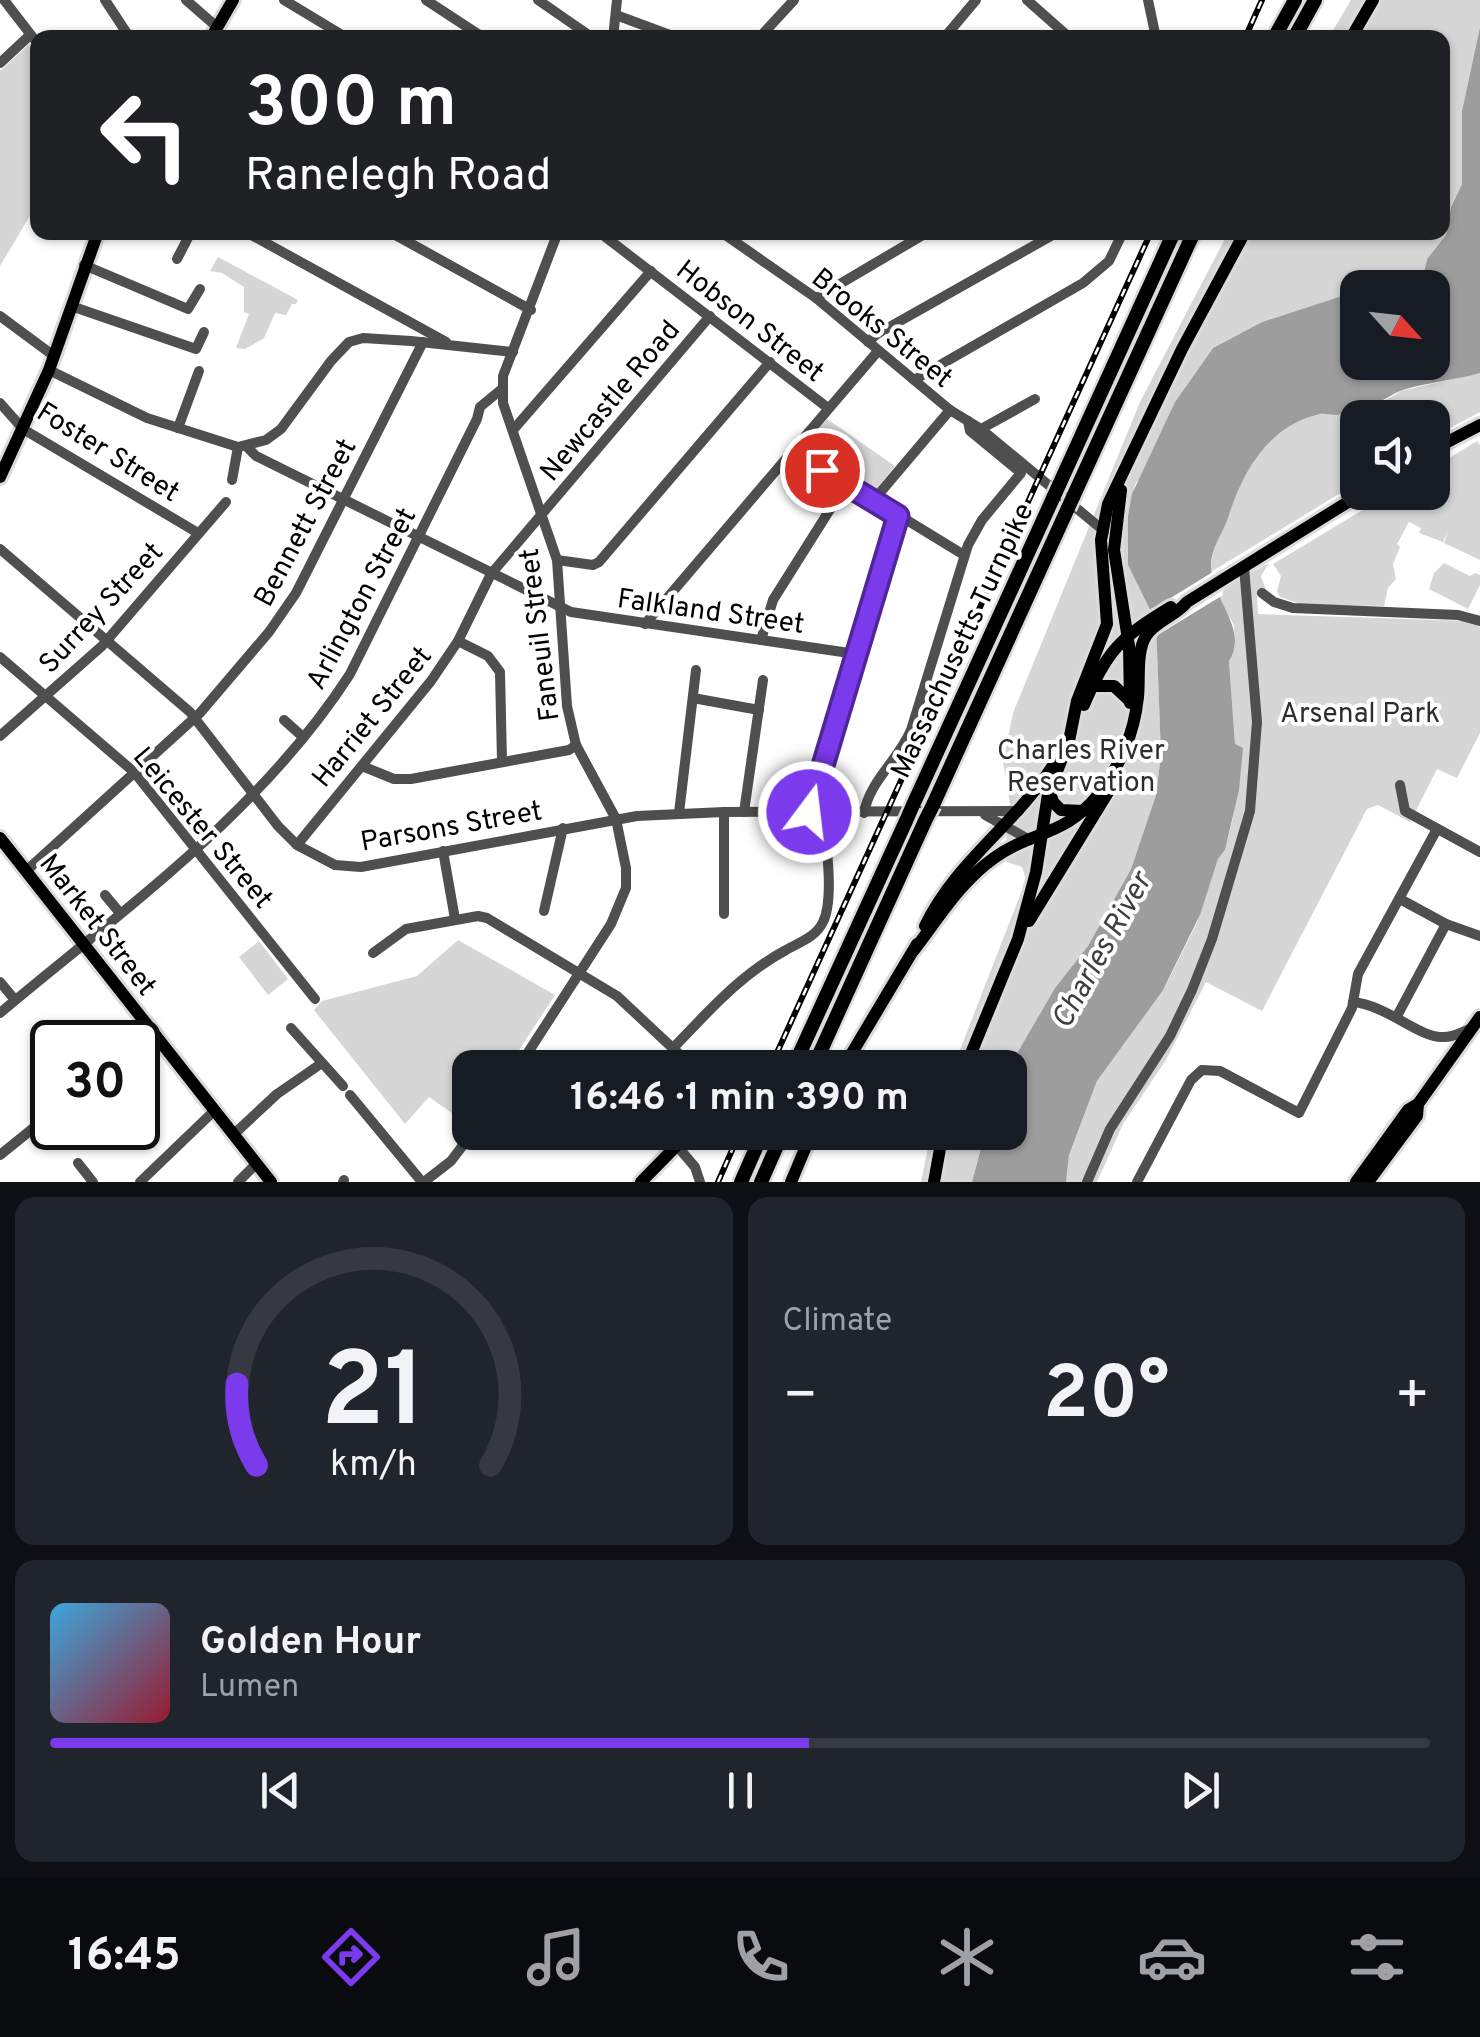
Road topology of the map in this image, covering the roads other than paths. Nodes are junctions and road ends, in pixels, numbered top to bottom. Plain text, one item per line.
1 (4, 0) edge
2 (105, 0) edge
3 (186, 0) edge
4 (233, 0) edge
5 (284, 0) edge
6 (426, 0) edge
7 (538, 0) edge
8 (617, 0) edge
9 (794, 0) edge
10 (976, 0) edge
11 (1027, 0) edge
12 (1148, 0) edge
13 (1295, 0) edge
14 (1315, 0) edge
15 (1373, 0) edge
16 (616, 14) junction
17 (783, 15) junction
18 (125, 30) edge
19 (212, 30) edge
20 (215, 30) edge
21 (334, 30) edge
22 (472, 30) edge
23 (581, 30) edge
24 (614, 30) edge
25 (657, 30) edge
26 (767, 30) edge
27 (778, 30) edge
28 (951, 30) edge
29 (1061, 30) edge
30 (1154, 30) edge
31 (1278, 30) edge
32 (1298, 30) edge
33 (1356, 30) edge
34 (30, 35) edge
35 (30, 43) edge
36 (0, 63) edge
37 (95, 240) edge
38 (186, 240) edge
39 (261, 240) edge
40 (404, 240) edge
41 (556, 240) edge
42 (609, 240) edge
43 (733, 240) edge
44 (914, 240) edge
45 (1044, 240) edge
46 (1119, 240) edge
47 (1170, 240) edge
48 (1190, 240) edge
49 (1241, 240) edge
50 (176, 258) dead end
51 (84, 265) junction
52 (651, 271) junction
53 (200, 289) dead end
54 (816, 298) junction
55 (71, 306) junction
56 (531, 310) junction
57 (0, 316) edge
58 (710, 316) junction
59 (204, 332) dead end
60 (423, 342) junction
61 (452, 345) junction
62 (873, 347) junction
63 (512, 352) junction
64 (770, 362) junction
65 (52, 363) junction
66 (198, 371) dead end
67 (914, 380) junction
68 (503, 388) junction
69 (1035, 399) dead end
70 (503, 402) junction
71 (0, 403) edge
72 (828, 408) junction
73 (950, 410) junction
74 (477, 419) junction
75 (968, 421) junction
76 (1480, 425) edge
77 (178, 428) junction
78 (23, 429) junction
79 (981, 429) junction
80 (513, 430) junction
81 (1450, 441) edge
82 (1136, 445) junction
83 (242, 447) junction
84 (792, 450) junction
85 (0, 475) edge
86 (232, 480) dead end
87 (846, 484) junction
88 (344, 500) junction
89 (873, 501) junction
90 (226, 502) dead end
91 (1340, 507) edge
92 (543, 514) junction
93 (898, 516) junction
94 (1102, 528) junction
95 (198, 533) junction
96 (418, 538) junction
97 (0, 549) edge
98 (1114, 550) junction
99 (964, 555) junction
100 (557, 560) junction
101 (1244, 567) junction
102 (491, 574) junction
103 (1262, 593) dead end
104 (561, 608) junction
105 (1480, 622) edge
106 (644, 624) junction
107 (1150, 625) junction
108 (1127, 634) junction
109 (106, 640) junction
110 (761, 640) junction
111 (458, 641) junction
112 (856, 654) junction
113 (0, 657) edge
114 (696, 670) dead end
115 (763, 680) dead end
116 (1092, 686) junction
117 (46, 696) junction
118 (692, 698) junction
119 (1130, 700) junction
120 (759, 710) junction
121 (194, 718) junction
122 (284, 720) dead end
123 (0, 736) edge
124 (302, 737) junction
125 (1069, 741) junction
126 (576, 746) junction
127 (1128, 748) junction
128 (502, 762) junction
129 (362, 766) junction
130 (134, 772) junction
131 (1400, 785) dead end
132 (1049, 789) junction
133 (254, 796) junction
134 (1020, 811) junction
135 (724, 812) junction
136 (744, 812) junction
137 (809, 812) junction
138 (824, 812) junction
139 (1083, 812) junction
140 (679, 813) junction
141 (864, 813) junction
142 (979, 814) junction
143 (616, 818) junction
144 (1004, 826) junction
145 (563, 828) junction
146 (1437, 829) junction
147 (0, 838) edge
148 (1035, 838) junction
149 (297, 845) junction
150 (196, 847) junction
151 (443, 851) junction
152 (1480, 852) edge
153 (26, 871) junction
154 (106, 895) dead end
155 (1400, 899) junction
156 (544, 910) dead end
157 (120, 912) junction
158 (724, 914) dead end
159 (455, 920) junction
160 (1446, 924) junction
161 (1480, 936) edge
162 (1018, 939) junction
163 (83, 944) junction
164 (914, 950) junction
165 (373, 953) dead end
166 (580, 971) junction
167 (0, 982) edge
168 (315, 999) dead end
169 (15, 1000) junction
170 (1353, 1002) junction
171 (0, 1012) edge
172 (1398, 1016) junction
173 (143, 1020) edge
174 (1476, 1023) edge
175 (291, 1028) dead end
176 (1433, 1036) junction
177 (160, 1042) edge
178 (674, 1047) junction
179 (530, 1050) edge
180 (677, 1050) edge
181 (801, 1050) edge
182 (820, 1050) edge
183 (854, 1050) edge
184 (972, 1050) edge
185 (322, 1063) junction
186 (1444, 1067) junction
187 (1418, 1104) junction
188 (214, 1111) junction
189 (30, 1130) edge
190 (234, 1135) junction
191 (459, 1150) edge
192 (676, 1150) edge
193 (680, 1150) edge
194 (756, 1150) edge
195 (775, 1150) edge
196 (804, 1150) edge
197 (940, 1150) edge
198 (0, 1154) edge
199 (78, 1163) dead end
200 (256, 1164) junction
201 (94, 1182) edge
202 (140, 1182) edge
203 (238, 1182) edge
204 (270, 1182) edge
205 (423, 1182) edge
206 (641, 1182) edge
207 (700, 1182) edge
208 (741, 1182) edge
209 (761, 1182) edge
210 (791, 1182) edge
211 (934, 1182) edge
212 (1086, 1182) edge
213 (1137, 1182) edge
214 (1356, 1182) edge
215 (1368, 1182) edge

1 - 34 street
2 - 18 street
3 - 19 street
4 - 20 main road
5 - 21 street
6 - 22 street
7 - 23 street
8 - 16 street
9 - 17 street
10 - 28 street
11 - 29 street
12 - 30 street
13 - 31 highway
14 - 32 highway
15 - 33 main road
16 - 24 street
16 - 25 street
17 - 26 street
17 - 27 street
35 - 36 street
37 - 51 main road
38 - 50 street
39 - 61 street
40 - 56 street
41 - 56 street, Faneuil Street
42 - 52 street, Hobson Street
43 - 54 street, Brooks Street
44 - 54 street
45 - 62 street
46 - 67 street
47 - 181 highway, Massachusetts Turnpike, bridge
48 - 182 highway, Massachusetts Turnpike, bridge
49 - 82 main road
51 - 53 street
51 - 55 main road
52 - 58 street, Hobson Street
52 - 80 street
54 - 62 street, Brooks Street
55 - 59 street
55 - 65 main road
56 - 63 street, Faneuil Street
57 - 65 street, Falkland Street
58 - 64 street, Hobson Street
58 - 92 street, Newcastle Road
60 - 61 street
60 - 83 street
60 - 88 street, Bennett Street
61 - 63 street
62 - 67 street, Brooks Street
62 - 72 street
63 - 68 street, Faneuil Street
64 - 72 street, Hobson Street
64 - 100 street
65 - 77 street, Falkland Street
65 - 78 main road
66 - 77 street
67 - 73 street, Brooks Street
68 - 70 street, Faneuil Street
68 - 74 street, Arlington Street
69 - 79 street
70 - 74 street
70 - 80 street, Faneuil Street
71 - 78 street, Foster Street
72 - 84 street
73 - 75 street, Brooks Street
73 - 89 street
74 - 96 street, Arlington Street
75 - 79 street, Brooks Street
75 - 99 street, Brooks Street
76 - 81 main road
77 - 83 street, Falkland Street
78 - 85 main road
78 - 95 street, Foster Street
79 - 94 street, Brooks Street
80 - 92 street, Faneuil Street
82 - 94 main road
82 - 98 main road
83 - 86 street
83 - 88 street, Falkland Street
84 - 87 street
84 - 106 street
87 - 89 street
87 - 110 street
88 - 96 street, Falkland Street
88 - 121 street, Bennett Street
89 - 93 street
90 - 95 street, Surrey Street
91 - 101 main road
92 - 100 street, Faneuil Street
92 - 102 street, Harriet Street
93 - 99 street
93 - 112 street
94 - 98 street, Brooks Street
94 - 125 main road
95 - 109 street, Surrey Street
96 - 102 street, Falkland Street
96 - 124 street, Arlington Street
97 - 109 street, Parsons Street
98 - 108 main road
99 - 141 street
100 - 104 street, Faneuil Street
101 - 107 main road
101 - 212 street
102 - 104 street, Falkland Street
102 - 111 street, Harriet Street
103 - 105 street
104 - 106 street, Falkland Street
104 - 126 street, Faneuil Street
106 - 110 street, Falkland Street
107 - 108 main road
107 - 127 main road
108 - 116 main road
108 - 119 main road
109 - 117 street, Surrey Street
109 - 121 street, Parsons Street
110 - 112 street, Falkland Street
111 - 128 street
111 - 129 street, Harriet Street
112 - 137 street
113 - 117 street, Leicester Street
114 - 118 street
115 - 120 street
116 - 119 main road
116 - 125 main road
117 - 123 street, Surrey Street
117 - 130 street, Leicester Street
118 - 120 street
118 - 140 street
119 - 127 main road
120 - 136 street
121 - 130 street, Bennett Street
121 - 133 street, Parsons Street
122 - 124 street
124 - 133 street, Arlington Street
125 - 132 main road
125 - 134 main road
126 - 128 street
126 - 143 street, Faneuil Street
127 - 139 main road
127 - 162 main road
128 - 129 street
129 - 149 street, Harriet Street
130 - 150 street, Leicester Street
130 - 153 street, Bennett Street
131 - 146 street
132 - 139 main road
132 - 148 main road
133 - 149 street, Parsons Street
133 - 150 street, Arlington Street
134 - 142 street, Parsons Street
134 - 144 main road
135 - 136 street, Parsons Street
135 - 140 street, Parsons Street
135 - 158 street
136 - 137 street, Parsons Street
137 - 138 street, Parsons Street
138 - 141 street, Parsons Street
138 - 178 street
139 - 148 main road
140 - 143 street, Parsons Street
141 - 142 street, Parsons Street
142 - 144 street, Parsons Street
143 - 145 street, Parsons Street
143 - 166 street, Faneuil Street
144 - 148 street, Parsons Street
144 - 164 main road
145 - 151 street, Parsons Street
145 - 156 street
146 - 152 street
146 - 155 street
147 - 153 main road, Market Street
148 - 162 main road
148 - 164 main road
149 - 151 street, Parsons Street
150 - 157 street, Arlington Street
150 - 168 street, Leicester Street
151 - 159 street
153 - 163 main road, Market Street
154 - 157 street
155 - 160 street
155 - 170 street
157 - 163 street, Arlington Street
159 - 165 street
159 - 166 street
160 - 161 street
160 - 172 street
162 - 184 main road
163 - 169 street, Arlington Street
163 - 173 main road, Market Street
164 - 183 main road
166 - 178 street
166 - 179 street, Faneuil Street
167 - 169 street
169 - 171 street, Arlington Street
170 - 172 street
170 - 213 street
172 - 176 street
174 - 176 street
174 - 186 main road
175 - 185 street
176 - 186 street
177 - 188 main road, Market Street
178 - 180 street
185 - 190 street
185 - 205 street
186 - 187 main road
187 - 214 main road
187 - 215 main road
188 - 190 main road, Market Street
188 - 202 street
189 - 198 street
190 - 200 main road, Market Street
191 - 205 street
192 - 206 main road
193 - 207 street
194 - 208 highway
195 - 209 highway
196 - 210 main road
197 - 211 main road
199 - 201 street
200 - 203 street
200 - 204 main road, Market Street

